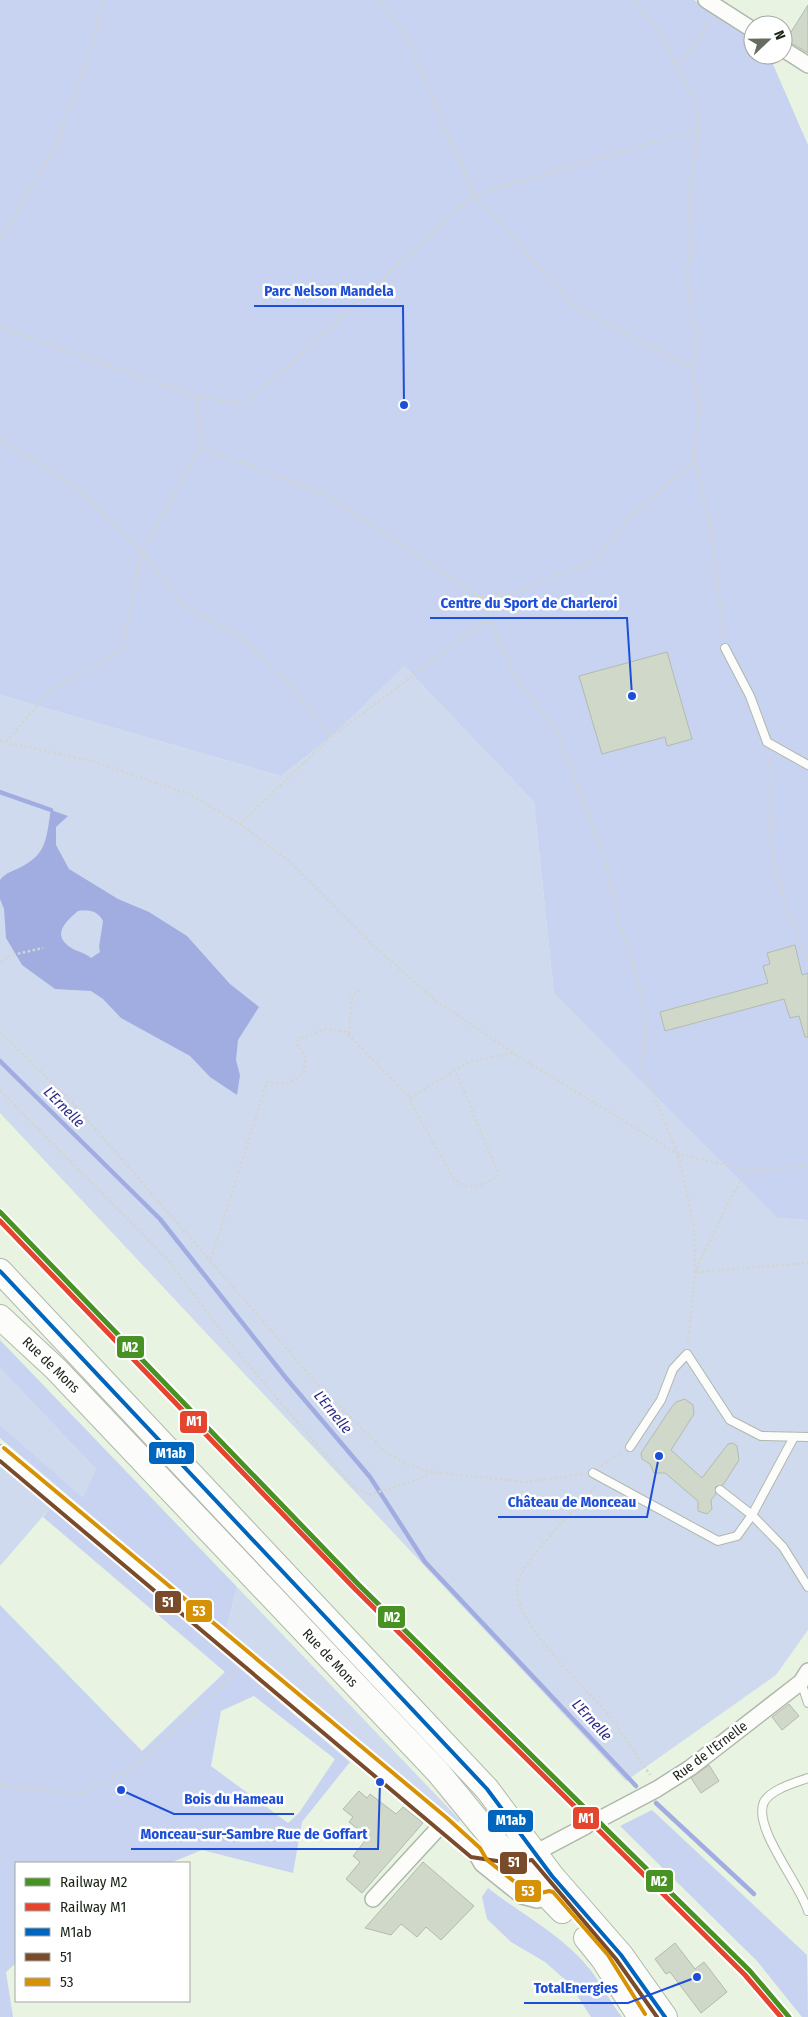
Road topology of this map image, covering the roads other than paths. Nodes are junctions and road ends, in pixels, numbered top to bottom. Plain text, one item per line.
1 (712, 4) edge
2 (743, 24) edge
3 (793, 56) edge
4 (808, 65) edge
5 (726, 648) road end
6 (808, 765) edge
7 (0, 1271) edge
8 (0, 1317) edge
9 (808, 1436) edge
10 (794, 1437) junction
11 (630, 1447) road end
12 (0, 1453) edge
13 (593, 1472) road end
14 (720, 1490) dead end
15 (752, 1515) junction
16 (808, 1587) edge
17 (805, 1677) edge
18 (808, 1703) edge
19 (808, 1778) edge
20 (475, 1817) junction
21 (602, 1818) dead end
22 (443, 1823) junction
23 (586, 1826) dead end
24 (459, 1838) junction
25 (475, 1852) junction
26 (535, 1853) junction
27 (510, 1857) junction
28 (549, 1897) junction
29 (373, 1899) dead end
30 (808, 1910) edge
31 (640, 2017) edge
32 (665, 2017) edge

1 - 2 street
3 - 4 street
5 - 6 lane
7 - 26 highway, Rue de Mons
8 - 20 highway, Rue de Mons
9 - 10 lane
10 - 11 lane
10 - 15 lane
12 - 22 street
13 - 15 lane
14 - 15 lane
15 - 16 lane
17 - 18 lane
17 - 21 street, Rue de l'Ernelle
19 - 30 lane
20 - 24 street
20 - 27 highway, Rue de Mons
22 - 24 street
22 - 29 street
23 - 26 street
24 - 25 street
25 - 27 street
25 - 28 street
26 - 27 street
26 - 32 highway, Rue de Mons
27 - 28 highway, Rue de Mons
28 - 31 highway, Rue de Mons

